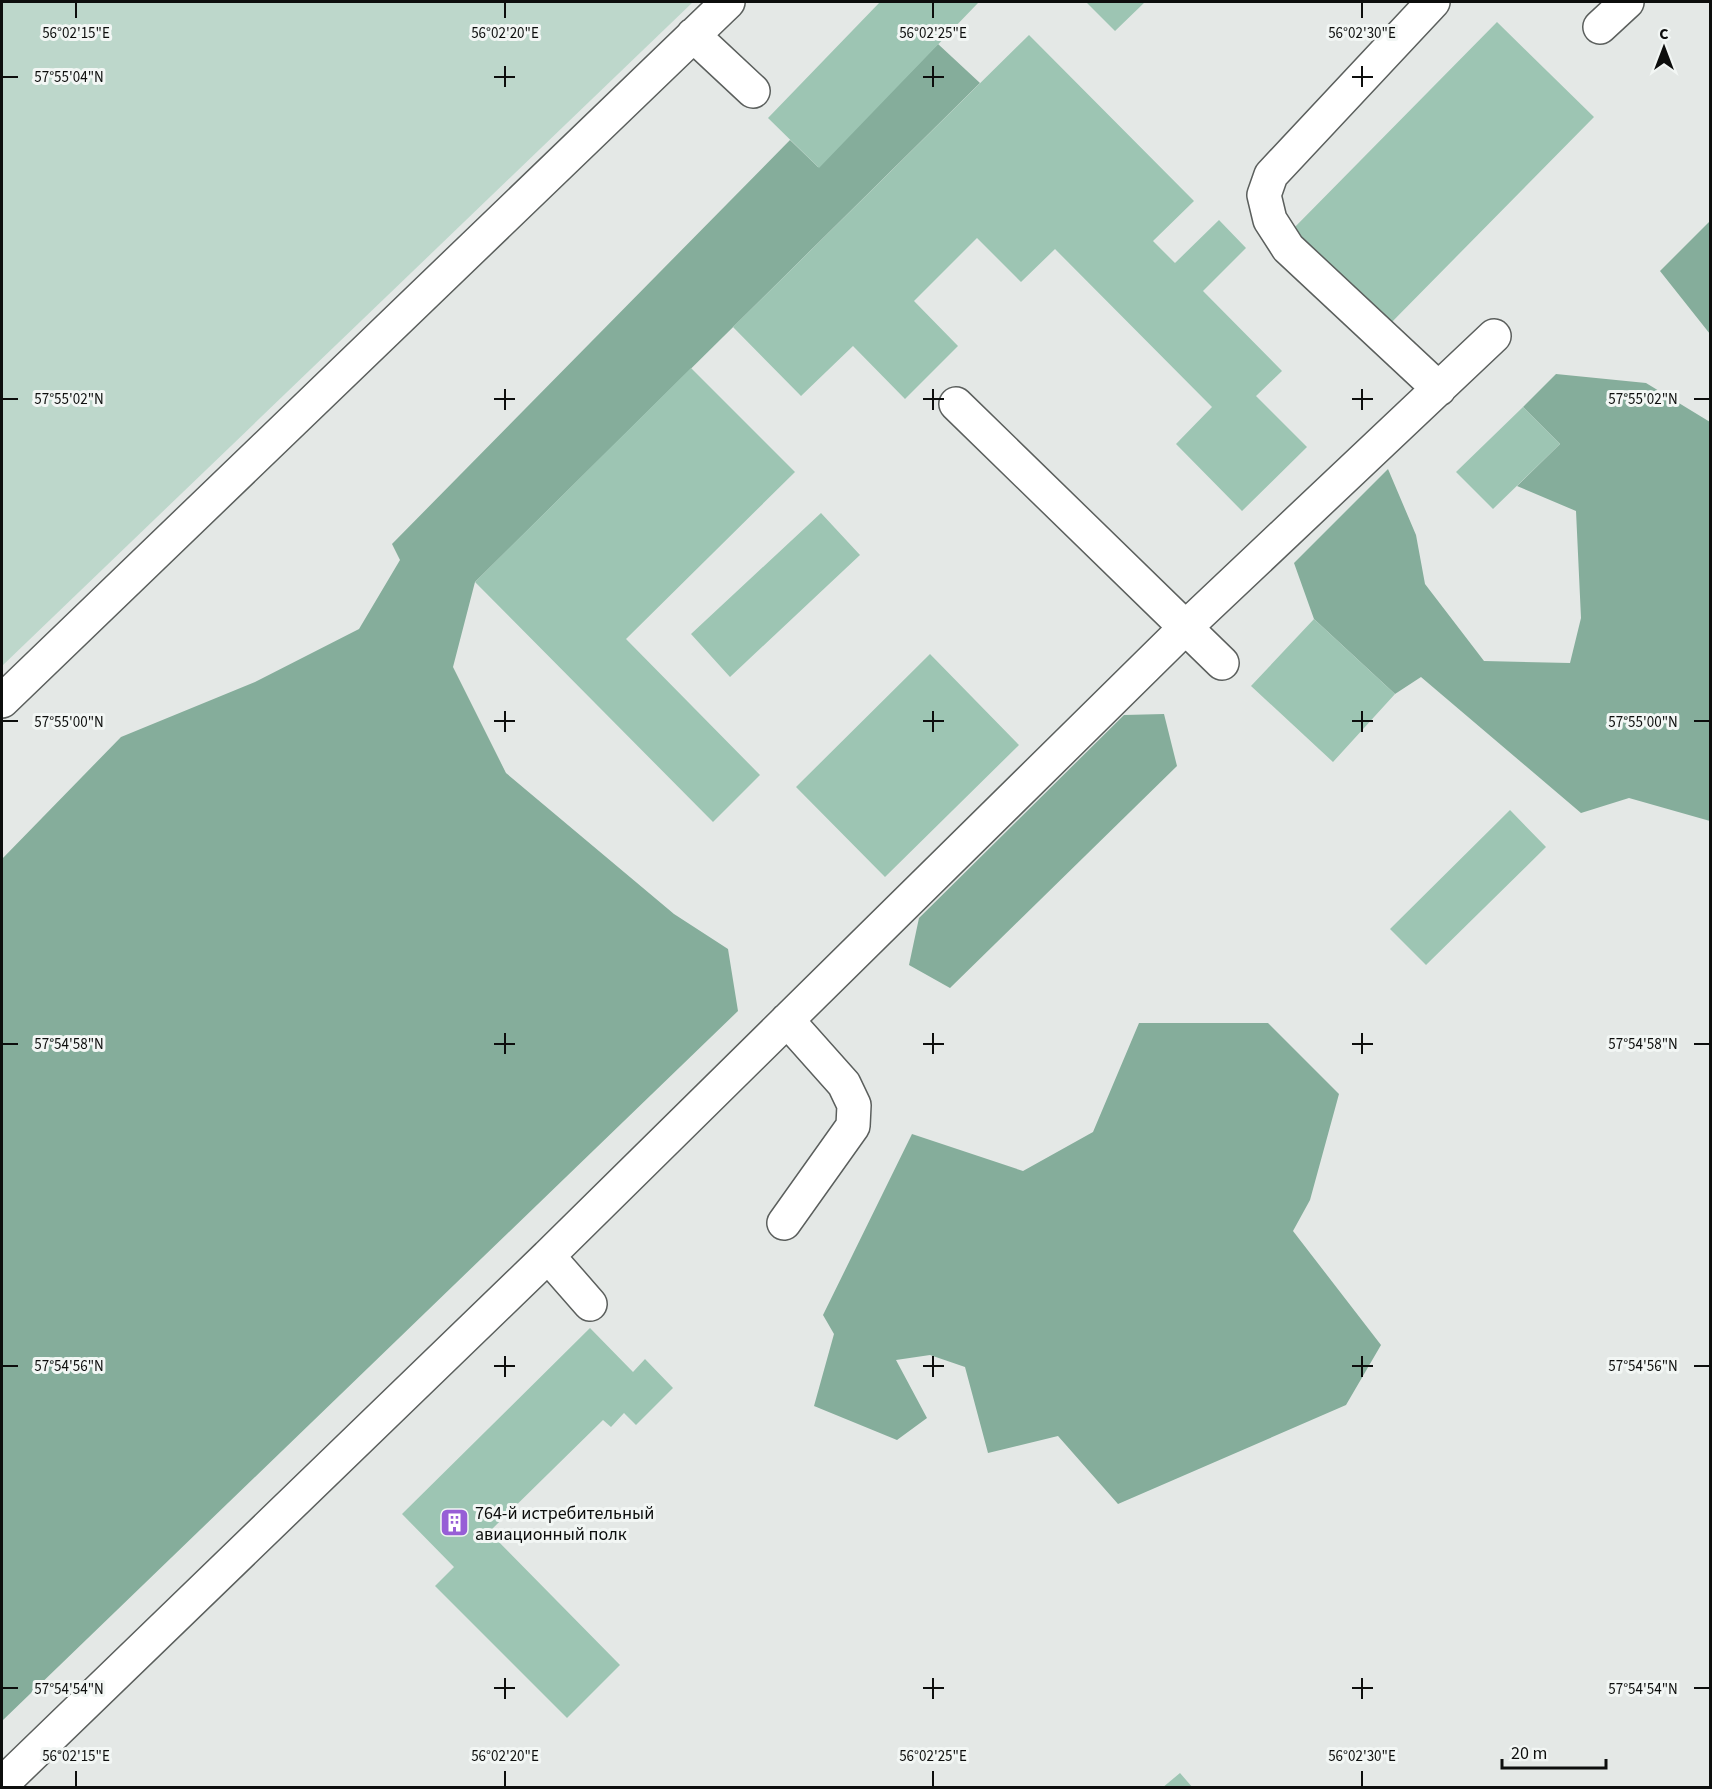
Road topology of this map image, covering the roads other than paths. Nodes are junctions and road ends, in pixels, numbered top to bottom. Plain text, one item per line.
1 (728, 2) edge
2 (1433, 2) edge
3 (1627, 2) edge
4 (1600, 27) dead end
5 (693, 35) junction
6 (753, 91) dead end
7 (1494, 336) dead end
8 (1439, 389) junction
9 (956, 404) dead end
10 (1186, 627) junction
11 (1222, 663) dead end
12 (2, 701) edge
13 (787, 1020) junction
14 (784, 1223) dead end
15 (548, 1256) junction
16 (590, 1304) dead end
17 (2, 1784) edge

1 - 5 lane
2 - 8 lane
3 - 4 lane
5 - 6 lane
5 - 12 lane
7 - 8 lane
8 - 10 lane
9 - 10 lane
10 - 11 lane
10 - 13 lane
13 - 14 lane
13 - 15 lane
15 - 16 lane
15 - 17 lane

